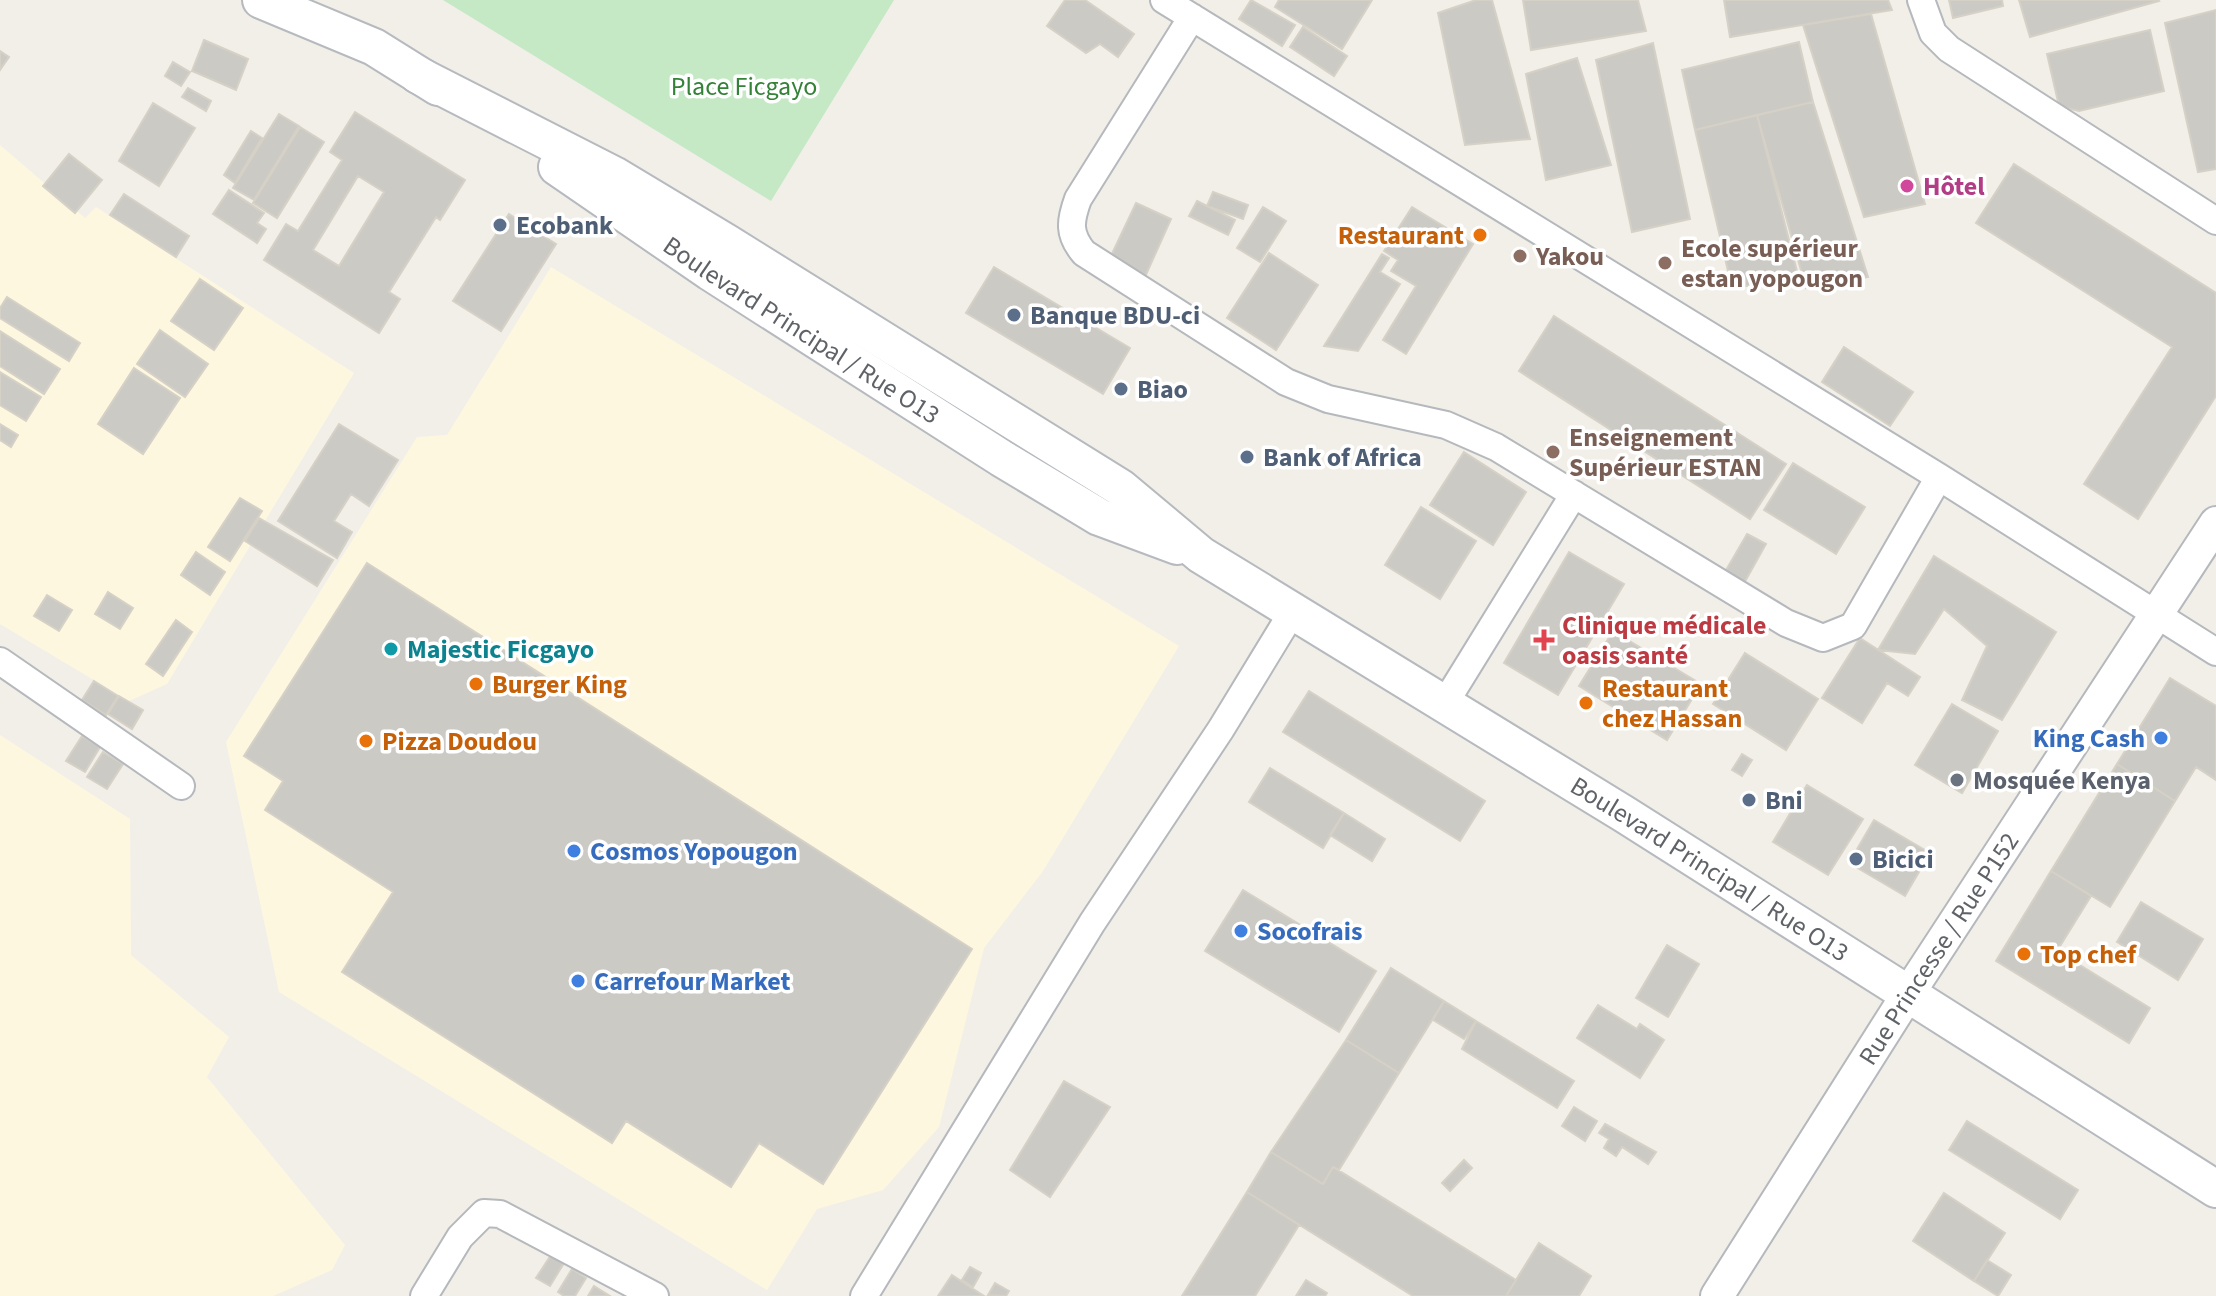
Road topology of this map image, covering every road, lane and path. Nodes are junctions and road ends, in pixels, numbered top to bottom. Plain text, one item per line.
1 (261, 0) edge
2 (1164, 0) edge
3 (1921, 0) edge
4 (1192, 17) junction
5 (2216, 221) edge
6 (1939, 477) junction
7 (1574, 494) junction
8 (2216, 523) edge
9 (1293, 611) junction
10 (2158, 616) junction
11 (2216, 652) edge
12 (0, 661) edge
13 (1445, 703) junction
14 (181, 786) dead end
15 (1908, 994) junction
16 (2216, 1189) edge
17 (424, 1296) edge
18 (655, 1296) edge
19 (864, 1296) edge
20 (1717, 1296) edge

1 - 9 main road, Boulevard Principal / Rue O13
2 - 4 street
3 - 5 street
4 - 6 street
4 - 7 street
6 - 7 street
6 - 10 street
7 - 13 street
8 - 10 street, Rue Princesse / Rue P152
9 - 13 main road, Boulevard Principal / Rue O13
9 - 19 street
10 - 11 street
10 - 15 street, Rue Princesse / Rue P152
12 - 14 street
13 - 15 main road, Boulevard Principal / Rue O13
15 - 16 main road, Boulevard Principal / Rue O13
15 - 20 street, Rue Princesse / Rue P152
17 - 18 street

